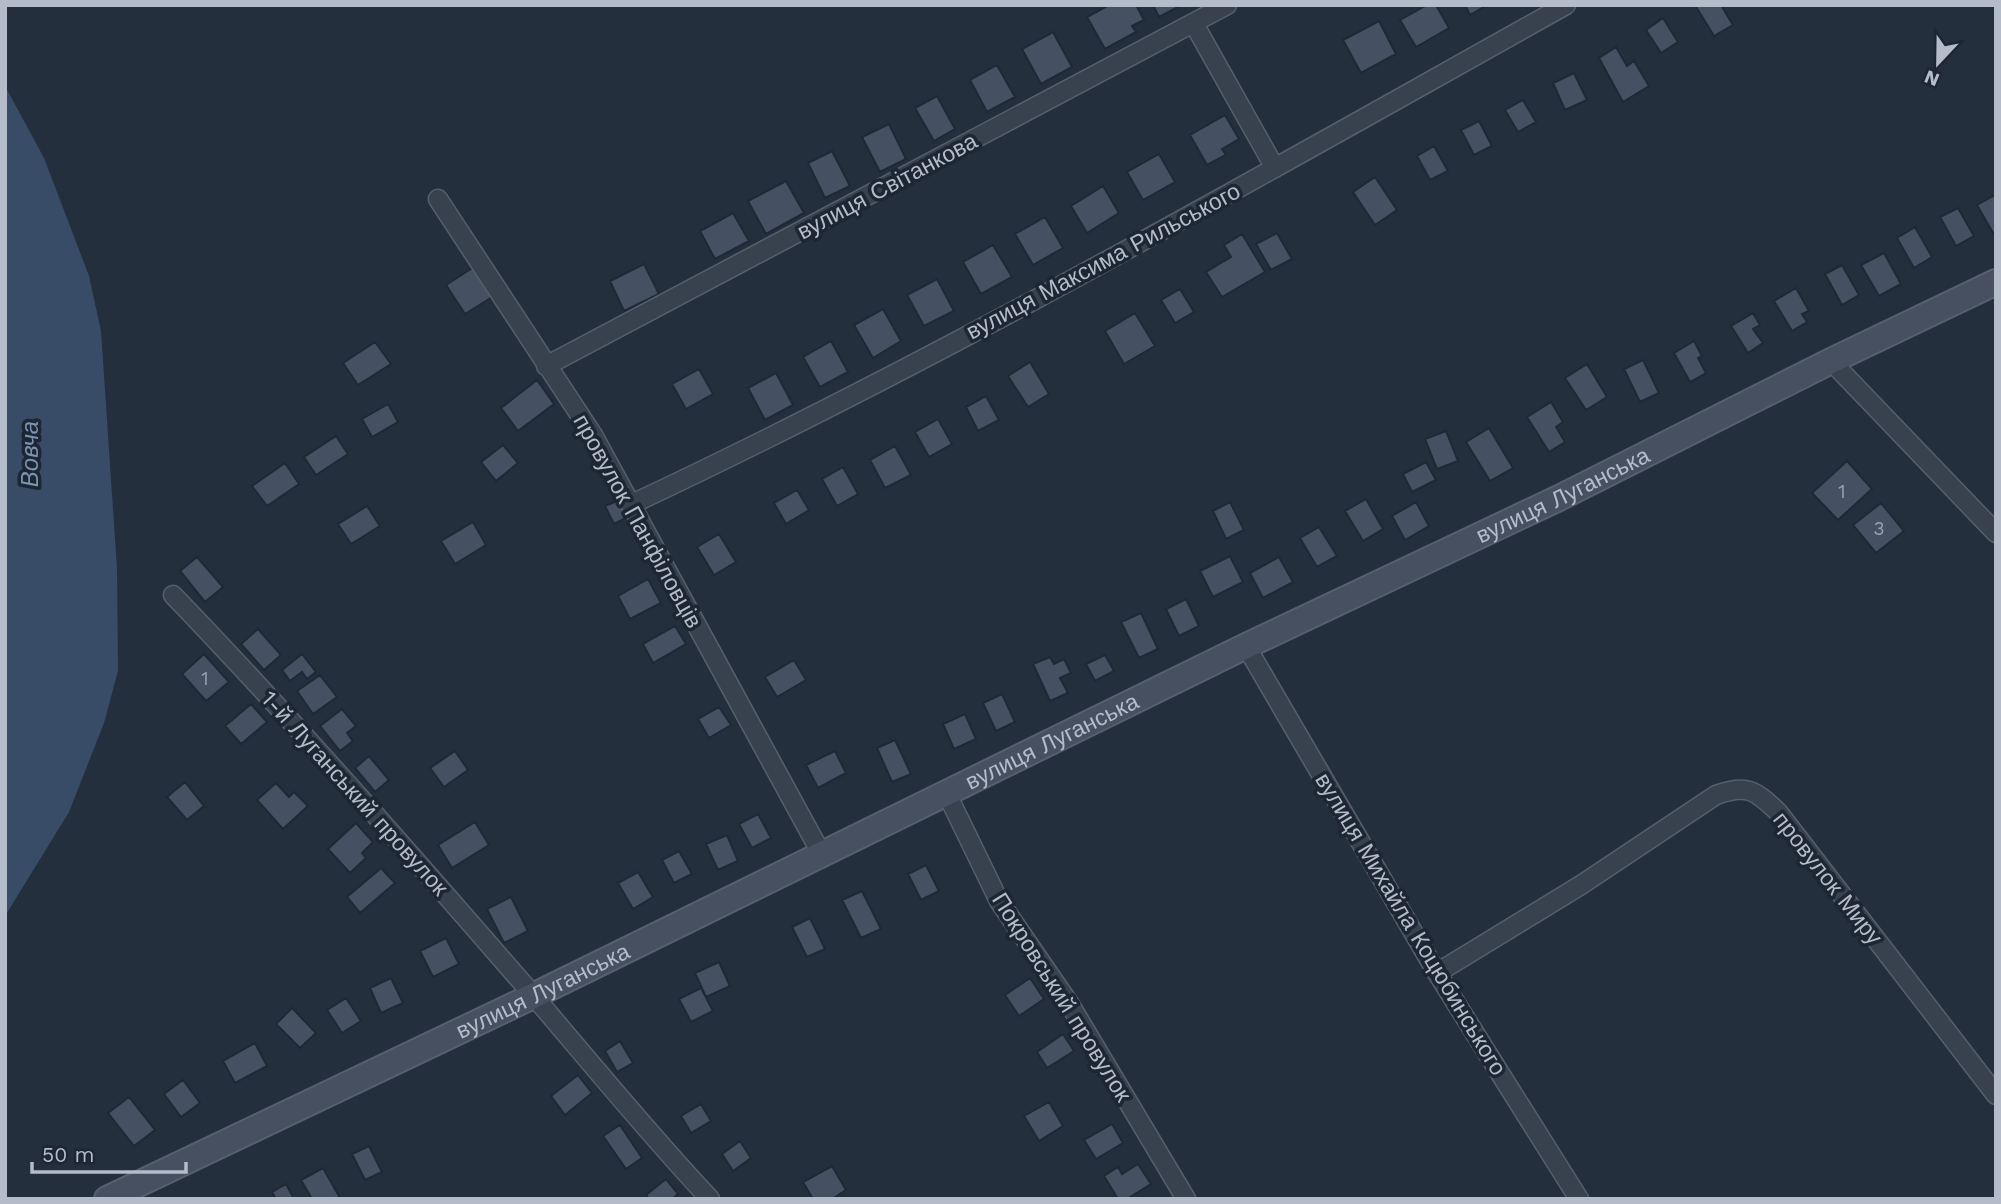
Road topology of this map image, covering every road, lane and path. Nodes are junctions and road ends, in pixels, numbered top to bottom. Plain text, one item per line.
1 (1227, 5) edge
2 (1566, 5) edge
3 (1194, 24) junction
4 (1275, 168) junction
5 (438, 199) dead end
6 (1996, 282) edge
7 (1831, 361) junction
8 (546, 366) junction
9 (632, 504) junction
10 (1996, 533) edge
11 (173, 595) dead end
12 (1246, 646) junction
13 (946, 792) junction
14 (821, 853) junction
15 (1437, 973) junction
16 (533, 996) junction
17 (1996, 1095) edge
18 (107, 1199) edge
19 (710, 1199) edge
20 (1186, 1199) edge
21 (1579, 1199) edge

1 - 3 street, вулиця Світанкова
2 - 4 street, вулиця Максима Рильського
3 - 4 street
3 - 8 street, вулиця Світанкова
4 - 9 street, вулиця Максима Рильського
5 - 8 street, провулок Панфіловців
6 - 7 main road, вулиця Луганська
7 - 10 street
7 - 12 main road, вулиця Луганська
8 - 9 street, провулок Панфіловців
9 - 14 street, провулок Панфіловців
11 - 16 street, 1-й Луганський провулок
12 - 13 main road, вулиця Луганська
12 - 15 street, вулиця Михайла Коцюбинського
13 - 14 main road, вулиця Луганська
13 - 20 street, Покровський провулок
14 - 16 main road, вулиця Луганська
15 - 17 street, провулок Миру
15 - 21 street, вулиця Михайла Коцюбинського
16 - 18 main road, вулиця Луганська
16 - 19 street, 1-й Луганський провулок

